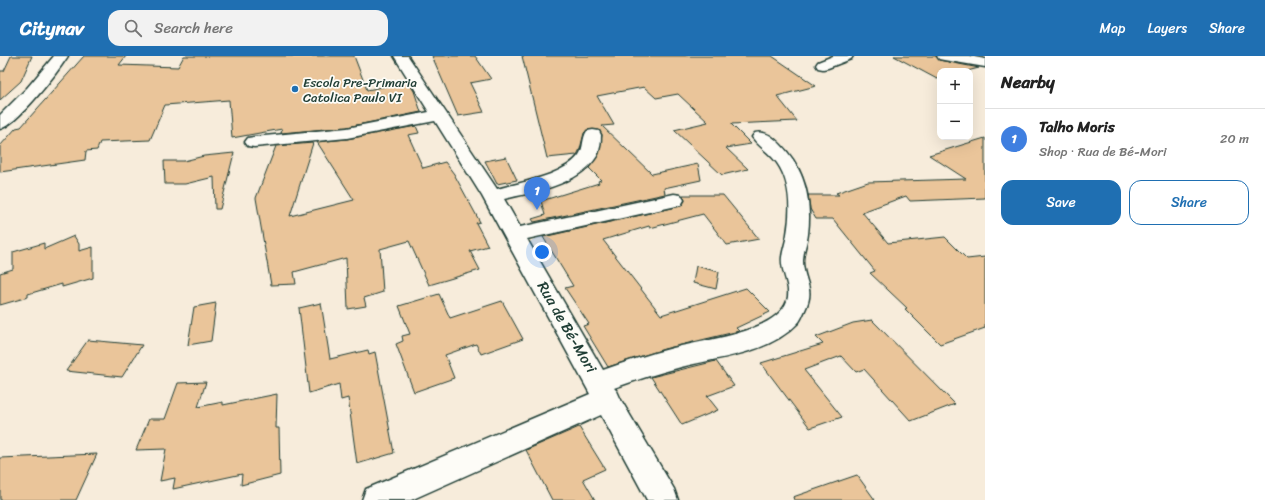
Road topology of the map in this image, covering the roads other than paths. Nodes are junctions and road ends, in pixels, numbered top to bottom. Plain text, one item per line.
1 (61, 56) edge
2 (401, 56) edge
3 (846, 56) edge
4 (944, 56) edge
5 (985, 63) edge
6 (823, 65) dead end
7 (440, 115) junction
8 (0, 124) edge
9 (593, 135) dead end
10 (761, 137) dead end
11 (254, 142) dead end
12 (492, 196) junction
13 (674, 200) dead end
14 (515, 235) junction
15 (603, 391) junction
16 (377, 500) edge
17 (663, 500) edge

1 - 8 street
2 - 7 street, Rua de Bé-Mori
3 - 6 street
4 - 5 street
7 - 11 street
7 - 12 street, Rua de Bé-Mori
9 - 12 street
10 - 15 street
12 - 14 street, Rua de Bé-Mori
13 - 14 street
14 - 15 street, Rua de Bé-Mori
15 - 16 street
15 - 17 street, Rua de Bé-Mori

